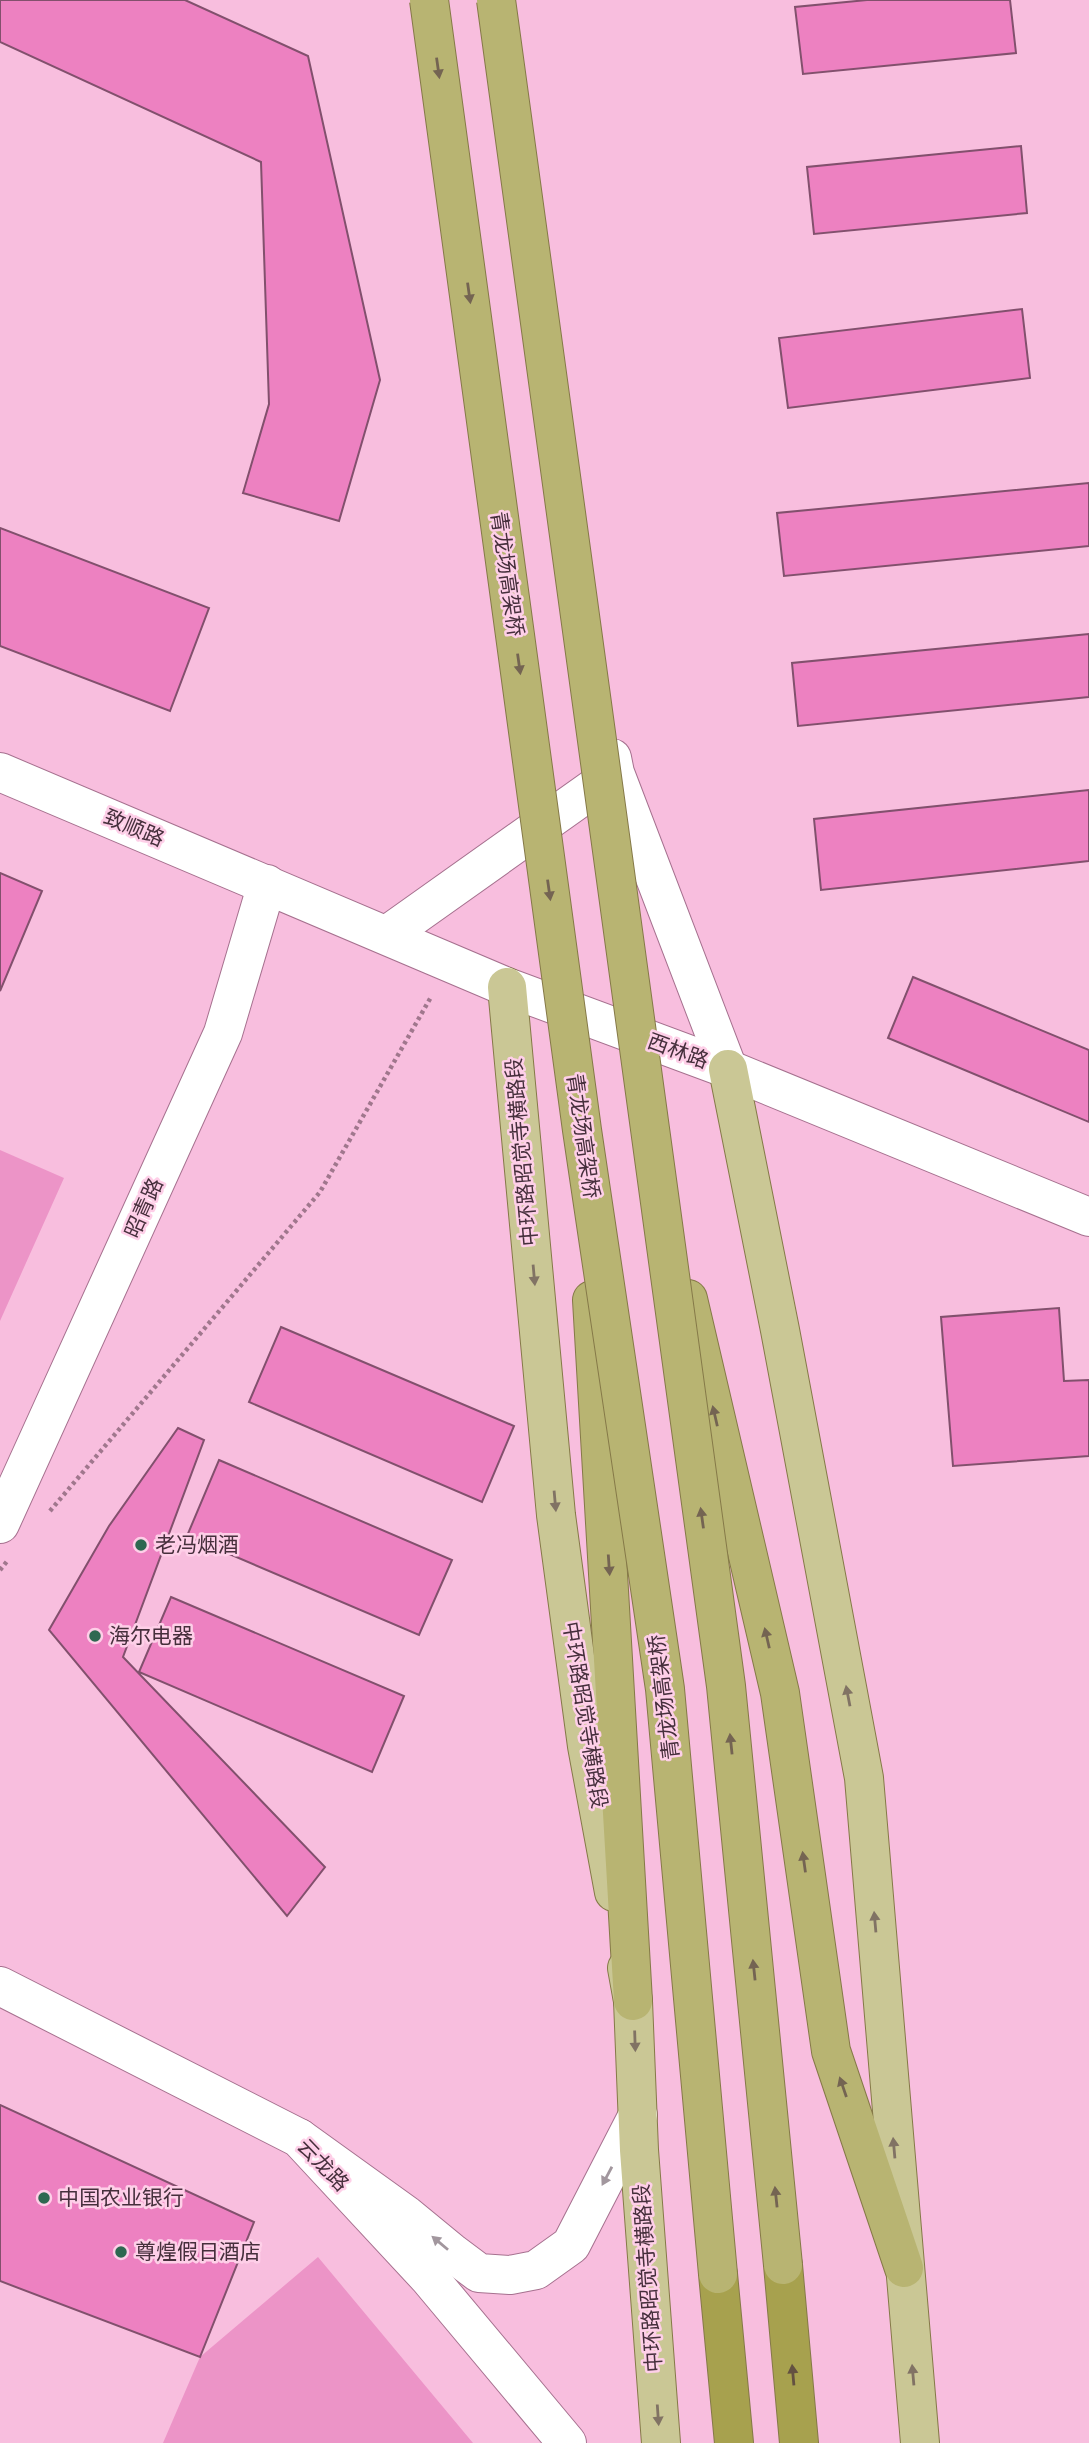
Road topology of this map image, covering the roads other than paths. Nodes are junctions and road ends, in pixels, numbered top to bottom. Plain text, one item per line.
1 (429, 0) edge
2 (496, 0) edge
3 (506, 0) edge
4 (0, 772) edge
5 (615, 773) junction
6 (267, 884) junction
7 (387, 935) junction
8 (507, 987) junction
9 (728, 1069) junction
10 (582, 1130) junction
11 (649, 1133) junction
12 (1089, 1217) edge
13 (0, 1524) edge
14 (0, 1986) edge
15 (633, 2001) junction
16 (638, 2115) junction
17 (299, 2138) junction
18 (904, 2268) junction
19 (567, 2443) edge
20 (661, 2443) edge
21 (734, 2443) edge
22 (799, 2443) edge
23 (920, 2443) edge

1 -> 10 highway, 青龙场高架桥, bridge
2 - 11 highway, bridge
3 - 5 street
4 - 6 street, 致顺路
5 - 7 street
5 - 9 street
6 - 7 street, 西林路
6 - 13 street, 昭青路
7 - 8 street, 西林路
8 - 9 street, 西林路
8 -> 15 main road, 中环路昭觉寺横路段
9 - 12 street, 西林路
18 -> 9 main road
10 -> 15 highway, bridge
10 - 21 highway, 青龙场高架桥, bridge
18 -> 11 highway, bridge
22 -> 11 highway, bridge
14 - 17 street, 云龙路
15 -> 16 main road, 中环路昭觉寺横路段
16 -> 17 street
16 -> 20 main road, 中环路昭觉寺横路段
17 - 19 street, 云龙路
23 -> 18 main road

